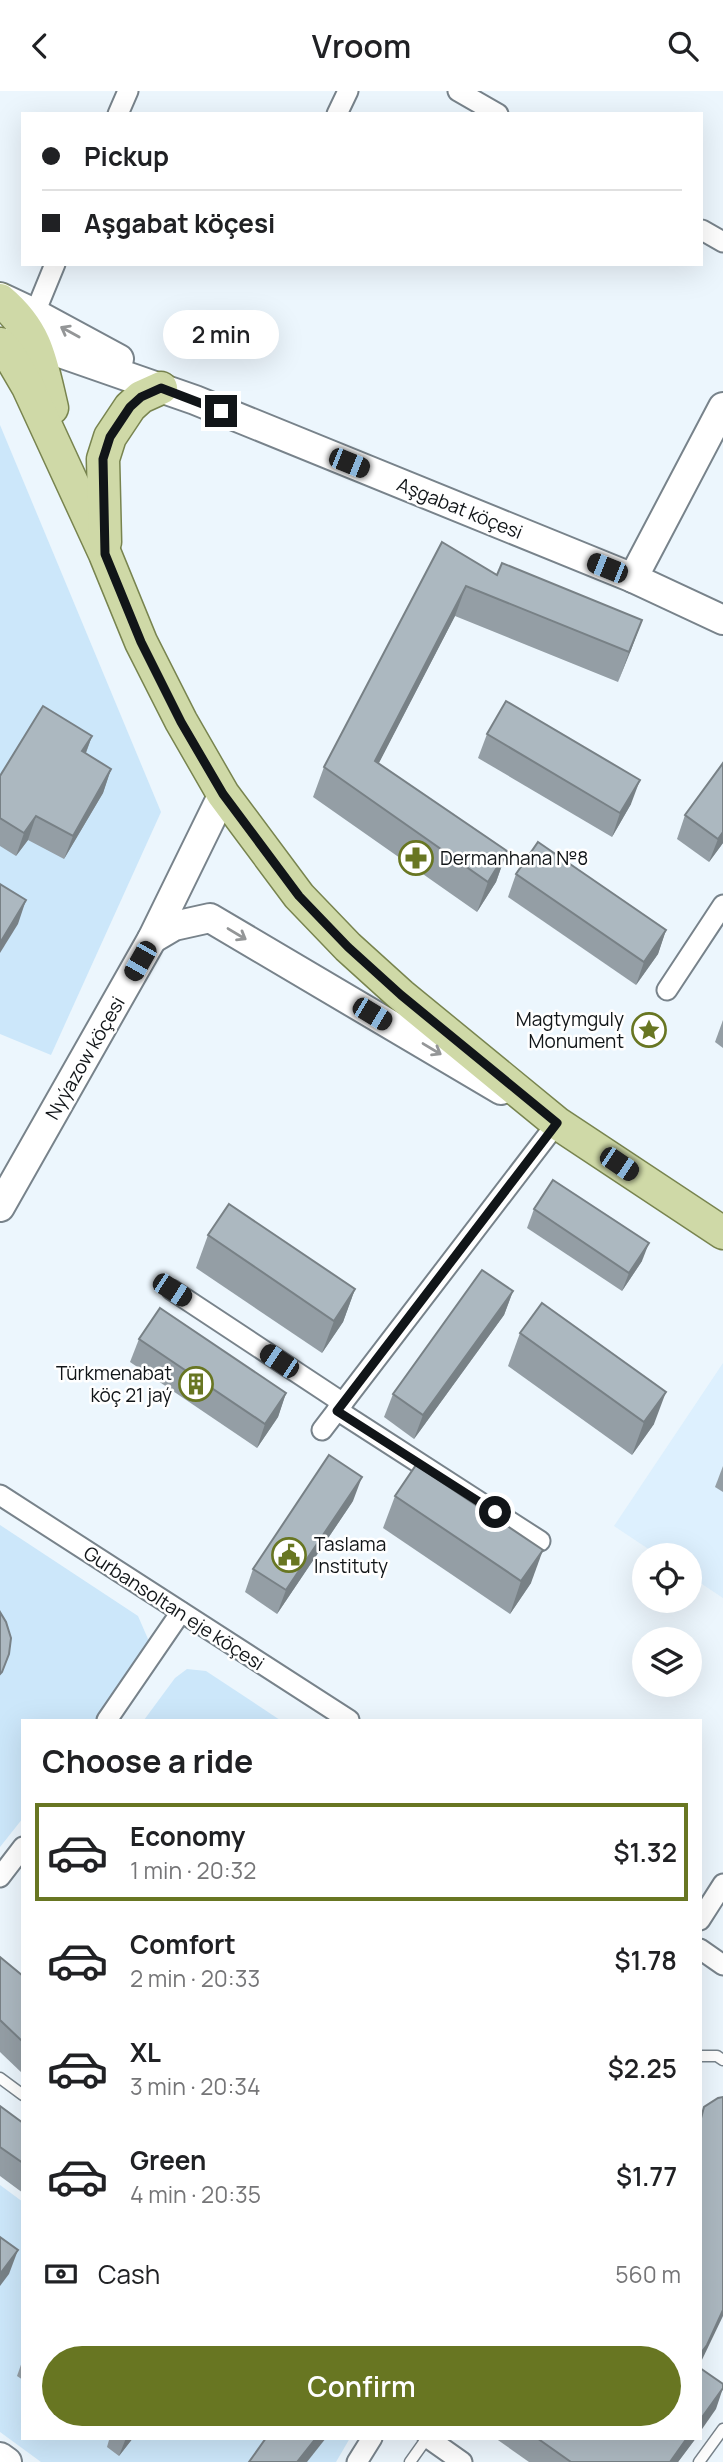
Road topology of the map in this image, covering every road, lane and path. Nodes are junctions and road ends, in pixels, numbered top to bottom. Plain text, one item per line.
1 (128, 91) edge
2 (348, 91) edge
3 (458, 91) edge
4 (119, 112) edge
5 (338, 112) edge
6 (495, 112) edge
7 (703, 231) edge
8 (723, 242) edge
9 (54, 266) edge
10 (0, 298) edge
11 (24, 329) edge
12 (0, 345) edge
13 (161, 388) junction
14 (195, 400) junction
15 (723, 407) edge
16 (69, 478) junction
17 (105, 554) junction
18 (633, 578) junction
19 (723, 620) edge
20 (223, 794) junction
21 (723, 905) edge
22 (152, 939) junction
23 (667, 990) dead end
24 (557, 1123) junction
25 (0, 1207) edge
26 (723, 1233) edge
27 (172, 1290) dead end
28 (340, 1407) junction
29 (322, 1430) dead end
30 (0, 1495) edge
31 (540, 1541) dead end
32 (181, 1612) junction
33 (108, 1719) edge
34 (347, 1719) edge
35 (21, 1850) edge
36 (0, 1877) edge
37 (723, 1884) edge
38 (702, 1917) edge
39 (702, 1950) edge
40 (723, 1965) edge
41 (702, 2056) edge
42 (723, 2060) edge
43 (0, 2078) edge
44 (21, 2094) edge
45 (723, 2429) edge
46 (371, 2440) edge
47 (426, 2440) edge
48 (430, 2440) edge
49 (0, 2457) edge
50 (7, 2462) edge
51 (356, 2462) edge
52 (410, 2462) edge
53 (462, 2462) edge
54 (699, 2462) edge

1 - 4 street
2 - 5 street
3 - 6 street
7 - 8 street
9 - 11 street
10 - 11 main road
11 - 13 street, Aşgabat köçesi
14 -> 11 street, Aşgabat köçesi
11 - 16 main road
12 - 16 main road
13 - 14 street, Aşgabat köçesi
13 - 17 main road
14 - 18 street, Aşgabat köçesi
15 - 18 street
16 - 17 main road
17 - 20 main road
18 - 19 street, Aşgabat köçesi
20 - 22 street, Nyýazow köçesi
20 - 24 main road
21 - 23 street
22 -> 24 street
22 - 25 street, Nyýazow köçesi
24 - 26 main road
24 - 28 street
27 - 28 street
28 - 29 street
28 - 31 street
30 - 32 street, Gurbansoltan eje köçesi
32 - 33 street
32 - 34 street, Gurbansoltan eje köçesi
35 - 36 street
37 - 38 street
39 - 40 street
41 - 42 lane
43 - 44 lane
45 - 54 lane
46 - 51 street
47 - 52 lane
48 - 53 street
49 - 50 street

